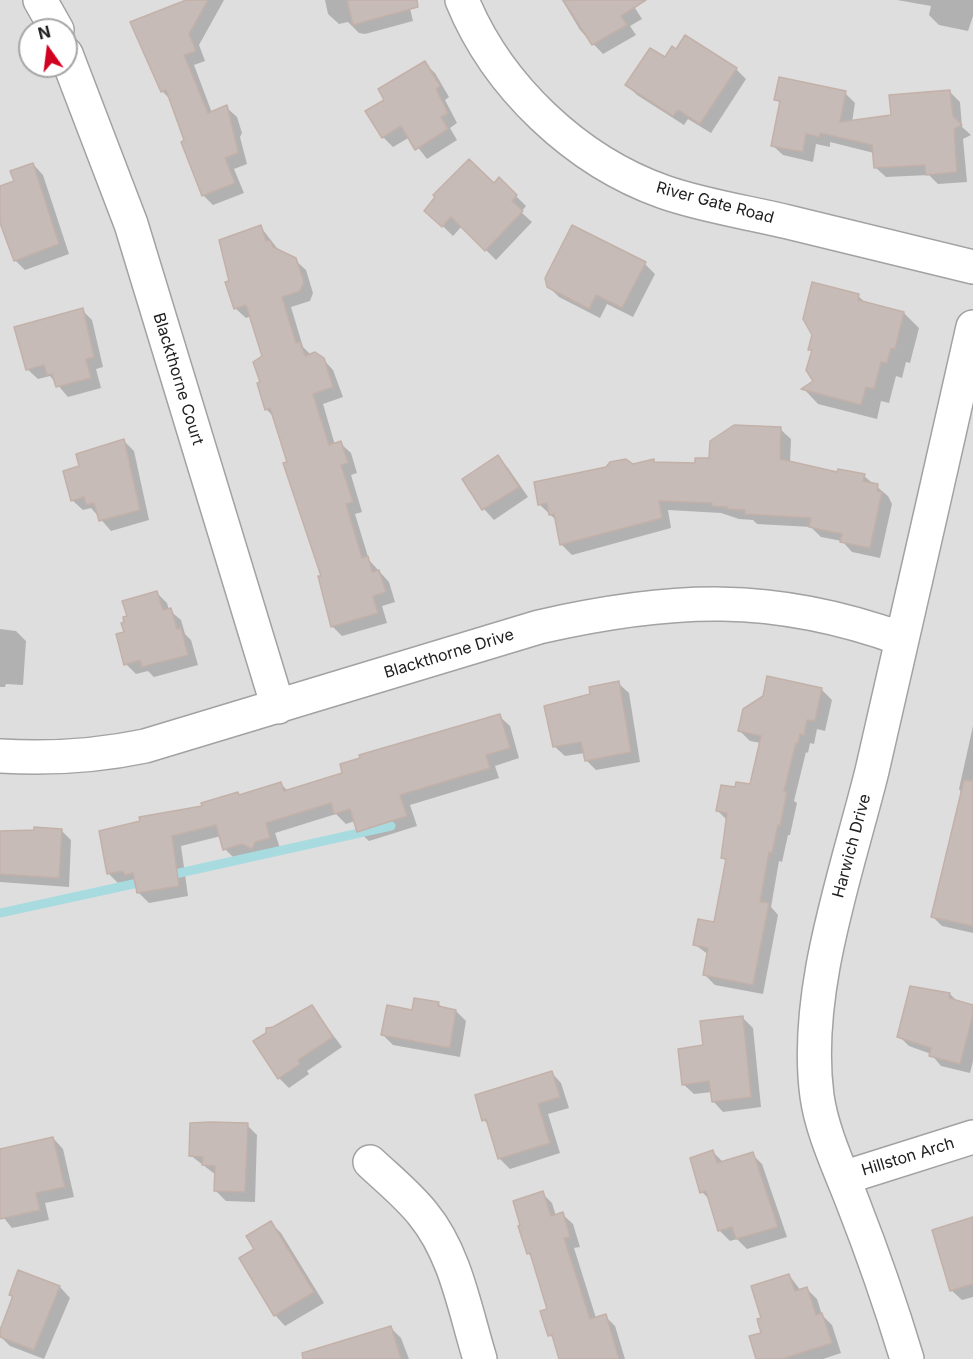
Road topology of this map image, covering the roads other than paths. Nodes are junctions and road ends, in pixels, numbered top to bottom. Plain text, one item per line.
1 (40, 0) edge
2 (462, 0) edge
3 (50, 18) edge
4 (75, 78) edge
5 (973, 267) edge
6 (973, 327) edge
7 (902, 639) junction
8 (278, 707) junction
9 (0, 756) edge
10 (973, 1137) edge
11 (370, 1162) dead end
12 (843, 1178) junction
13 (480, 1359) edge
14 (907, 1359) edge

1 - 3 street
2 - 5 street, River Gate Road
4 - 8 street, Blackthorne Court
6 - 7 street, Harwich Drive
7 - 8 street, Blackthorne Drive
7 - 12 street, Harwich Drive
8 - 9 street, Blackthorne Drive
10 - 12 street, Hillston Arch
11 - 13 street
12 - 14 street, Harwich Drive

